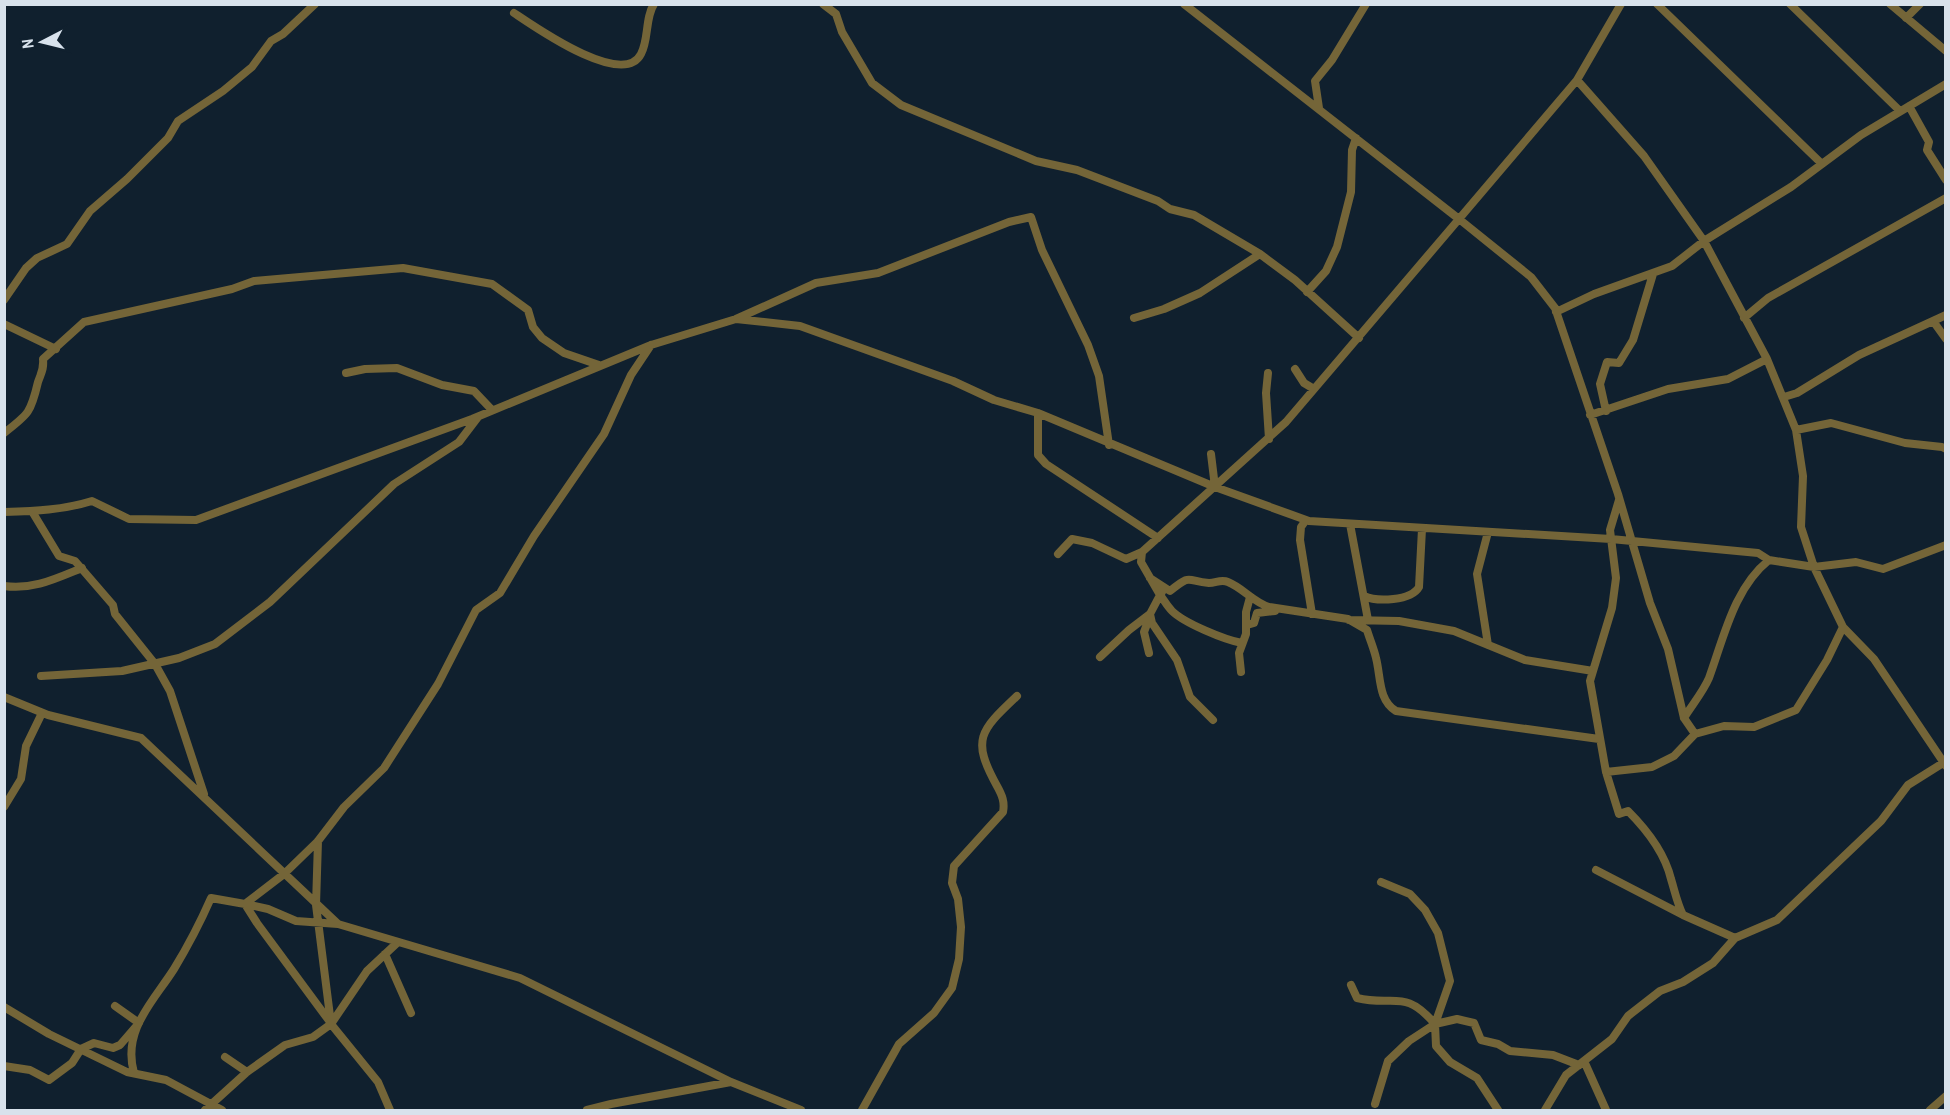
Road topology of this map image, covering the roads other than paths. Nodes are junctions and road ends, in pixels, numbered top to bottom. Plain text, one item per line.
1 (315, 4) edge
2 (654, 4) edge
3 (823, 4) edge
4 (1184, 4) edge
5 (1366, 4) edge
6 (1621, 4) edge
7 (1657, 4) edge
8 (1790, 4) edge
9 (1890, 4) edge
10 (1920, 4) edge
11 (514, 13) dead end
12 (1906, 18) junction
13 (1946, 51) edge
14 (1578, 80) junction
15 (1946, 84) edge
16 (1909, 106) junction
17 (1319, 108) junction
18 (1900, 111) junction
19 (1356, 138) junction
20 (1822, 164) junction
21 (1946, 180) edge
22 (1946, 198) edge
23 (1459, 219) junction
24 (1704, 242) junction
25 (1260, 254) junction
26 (1653, 274) junction
27 (1307, 292) junction
28 (4, 300) edge
29 (1556, 312) junction
30 (1946, 315) edge
31 (1134, 318) dead end
32 (1744, 318) junction
33 (736, 319) junction
34 (1932, 321) junction
35 (4, 324) edge
36 (1359, 338) junction
37 (1946, 339) edge
38 (651, 345) junction
39 (56, 349) junction
40 (1767, 359) junction
41 (599, 365) junction
42 (1295, 369) dead end
43 (346, 373) dead end
44 (1268, 373) dead end
45 (1314, 389) junction
46 (1784, 397) junction
47 (492, 410) junction
48 (1606, 411) junction
49 (1038, 413) junction
50 (1590, 415) junction
51 (478, 416) junction
52 (1796, 430) junction
53 (4, 433) edge
54 (1269, 439) junction
55 (1109, 445) junction
56 (1946, 449) edge
57 (1211, 454) dead end
58 (1215, 487) junction
59 (1618, 494) junction
60 (4, 512) edge
61 (33, 513) junction
62 (1306, 520) junction
63 (1350, 524) junction
64 (1422, 528) junction
65 (1488, 532) junction
66 (1158, 538) junction
67 (1611, 539) junction
68 (1630, 540) junction
69 (1946, 545) edge
70 (1142, 552) junction
71 (1058, 554) dead end
72 (1769, 560) junction
73 (1814, 567) junction
74 (82, 568) junction
75 (1150, 578) junction
76 (4, 586) edge
77 (1170, 591) junction
78 (1160, 595) junction
79 (1364, 596) junction
80 (1250, 597) junction
81 (1280, 607) junction
82 (1150, 614) junction
83 (1311, 614) junction
84 (1347, 620) junction
85 (1368, 620) junction
86 (1247, 625) junction
87 (1843, 627) junction
88 (1242, 642) junction
89 (1488, 645) junction
90 (1149, 653) dead end
91 (1100, 657) dead end
92 (155, 664) junction
93 (1593, 671) junction
94 (1241, 672) dead end
95 (41, 676) dead end
96 (1017, 696) dead end
97 (4, 697) edge
98 (42, 713) junction
99 (1684, 718) junction
100 (1213, 720) dead end
101 (1695, 734) junction
102 (1599, 740) junction
103 (1944, 765) edge
104 (1606, 772) junction
105 (204, 795) junction
106 (4, 807) edge
107 (318, 841) junction
108 (1596, 870) dead end
109 (285, 874) junction
110 (1382, 882) dead end
111 (246, 904) junction
112 (316, 905) junction
113 (1683, 915) junction
114 (318, 923) junction
115 (338, 924) junction
116 (1735, 938) junction
117 (397, 942) junction
118 (385, 954) junction
119 (1351, 986) dead end
120 (115, 1006) dead end
121 (4, 1007) edge
122 (411, 1013) dead end
123 (139, 1023) junction
124 (331, 1024) junction
125 (1435, 1024) junction
126 (81, 1049) junction
127 (225, 1057) dead end
128 (1581, 1063) junction
129 (4, 1066) edge
130 (247, 1072) junction
131 (134, 1073) junction
132 (731, 1082) junction
133 (1946, 1096) edge
134 (1375, 1104) dead end
135 (208, 1107) edge
136 (222, 1110) edge
137 (390, 1110) edge
138 (587, 1110) edge
139 (801, 1110) edge
140 (862, 1110) edge
141 (1498, 1110) edge
142 (1545, 1110) edge
143 (1606, 1110) edge
144 (1930, 1110) edge

1 - 28 street
2 - 11 street
3 - 25 street
4 - 17 street
5 - 17 street
6 - 14 street
7 - 20 street
8 - 18 street
9 - 12 street
10 - 12 street
12 - 13 street
14 - 23 street
14 - 24 street
15 - 16 street
16 - 18 street
16 - 21 street
17 - 19 street
18 - 20 street
19 - 23 street
19 - 27 street
20 - 24 street
22 - 32 street
23 - 29 street
23 - 36 street
24 - 26 street
24 - 32 street
25 - 27 street
25 - 31 street
26 - 29 street
26 - 48 street
27 - 36 street
29 - 50 street
30 - 34 street
32 - 40 street
33 - 38 street
33 - 49 street
33 - 55 street
34 - 37 street
34 - 46 street
35 - 39 street
36 - 45 street
38 - 41 street
38 - 107 street
39 - 41 street
39 - 53 street
40 - 46 street
40 - 48 street
41 - 47 street
42 - 45 street
43 - 47 street
44 - 54 street
45 - 54 street
46 - 52 street
47 - 51 street
48 - 50 street
49 - 55 street
49 - 66 street
50 - 59 street
51 - 61 street
51 - 92 street
52 - 56 street
52 - 73 street
54 - 58 street
55 - 58 street
57 - 58 street
58 - 62 street
58 - 66 street
59 - 67 street
59 - 68 street
60 - 61 street
61 - 74 street
62 - 63 street
62 - 83 street
63 - 64 street
63 - 79 street
64 - 65 street
64 - 79 street
65 - 67 street
65 - 89 street
66 - 70 street
67 - 68 street
67 - 93 street
68 - 72 street
68 - 99 street
69 - 73 street
70 - 71 street
70 - 75 street
72 - 73 street
72 - 99 street
73 - 87 street
74 - 76 street
74 - 92 street
75 - 77 street
75 - 78 street
77 - 78 street
77 - 80 street
78 - 82 street
78 - 88 street
79 - 85 street
80 - 81 street
80 - 86 street
81 - 83 street
81 - 86 street
82 - 90 street
82 - 91 street
82 - 100 street
83 - 84 street
84 - 85 street
84 - 102 street
85 - 89 street
86 - 88 street
87 - 101 street
87 - 103 street
88 - 94 street
89 - 93 street
92 - 95 street
92 - 105 street
93 - 102 street
96 - 140 street
97 - 98 street
98 - 105 street
98 - 106 street
99 - 101 street
101 - 104 street
102 - 104 street
103 - 116 street
104 - 113 street
105 - 109 street
107 - 109 street
107 - 112 street
108 - 113 street
109 - 111 street
109 - 112 street
110 - 125 street
111 - 114 street
111 - 123 street
111 - 124 street
112 - 114 street
112 - 115 street
113 - 116 street
114 - 115 street
114 - 124 street
115 - 117 street
116 - 128 street
117 - 118 street
117 - 132 street
118 - 122 street
118 - 124 street
119 - 125 street
120 - 123 street
121 - 126 street
123 - 126 street
123 - 131 street
124 - 130 street
124 - 137 street
125 - 128 street
125 - 134 street
125 - 141 street
126 - 129 street
126 - 131 street
127 - 130 street
128 - 142 street
128 - 143 street
130 - 135 street
131 - 135 street
132 - 138 street
132 - 139 street
133 - 144 street
135 - 136 street

